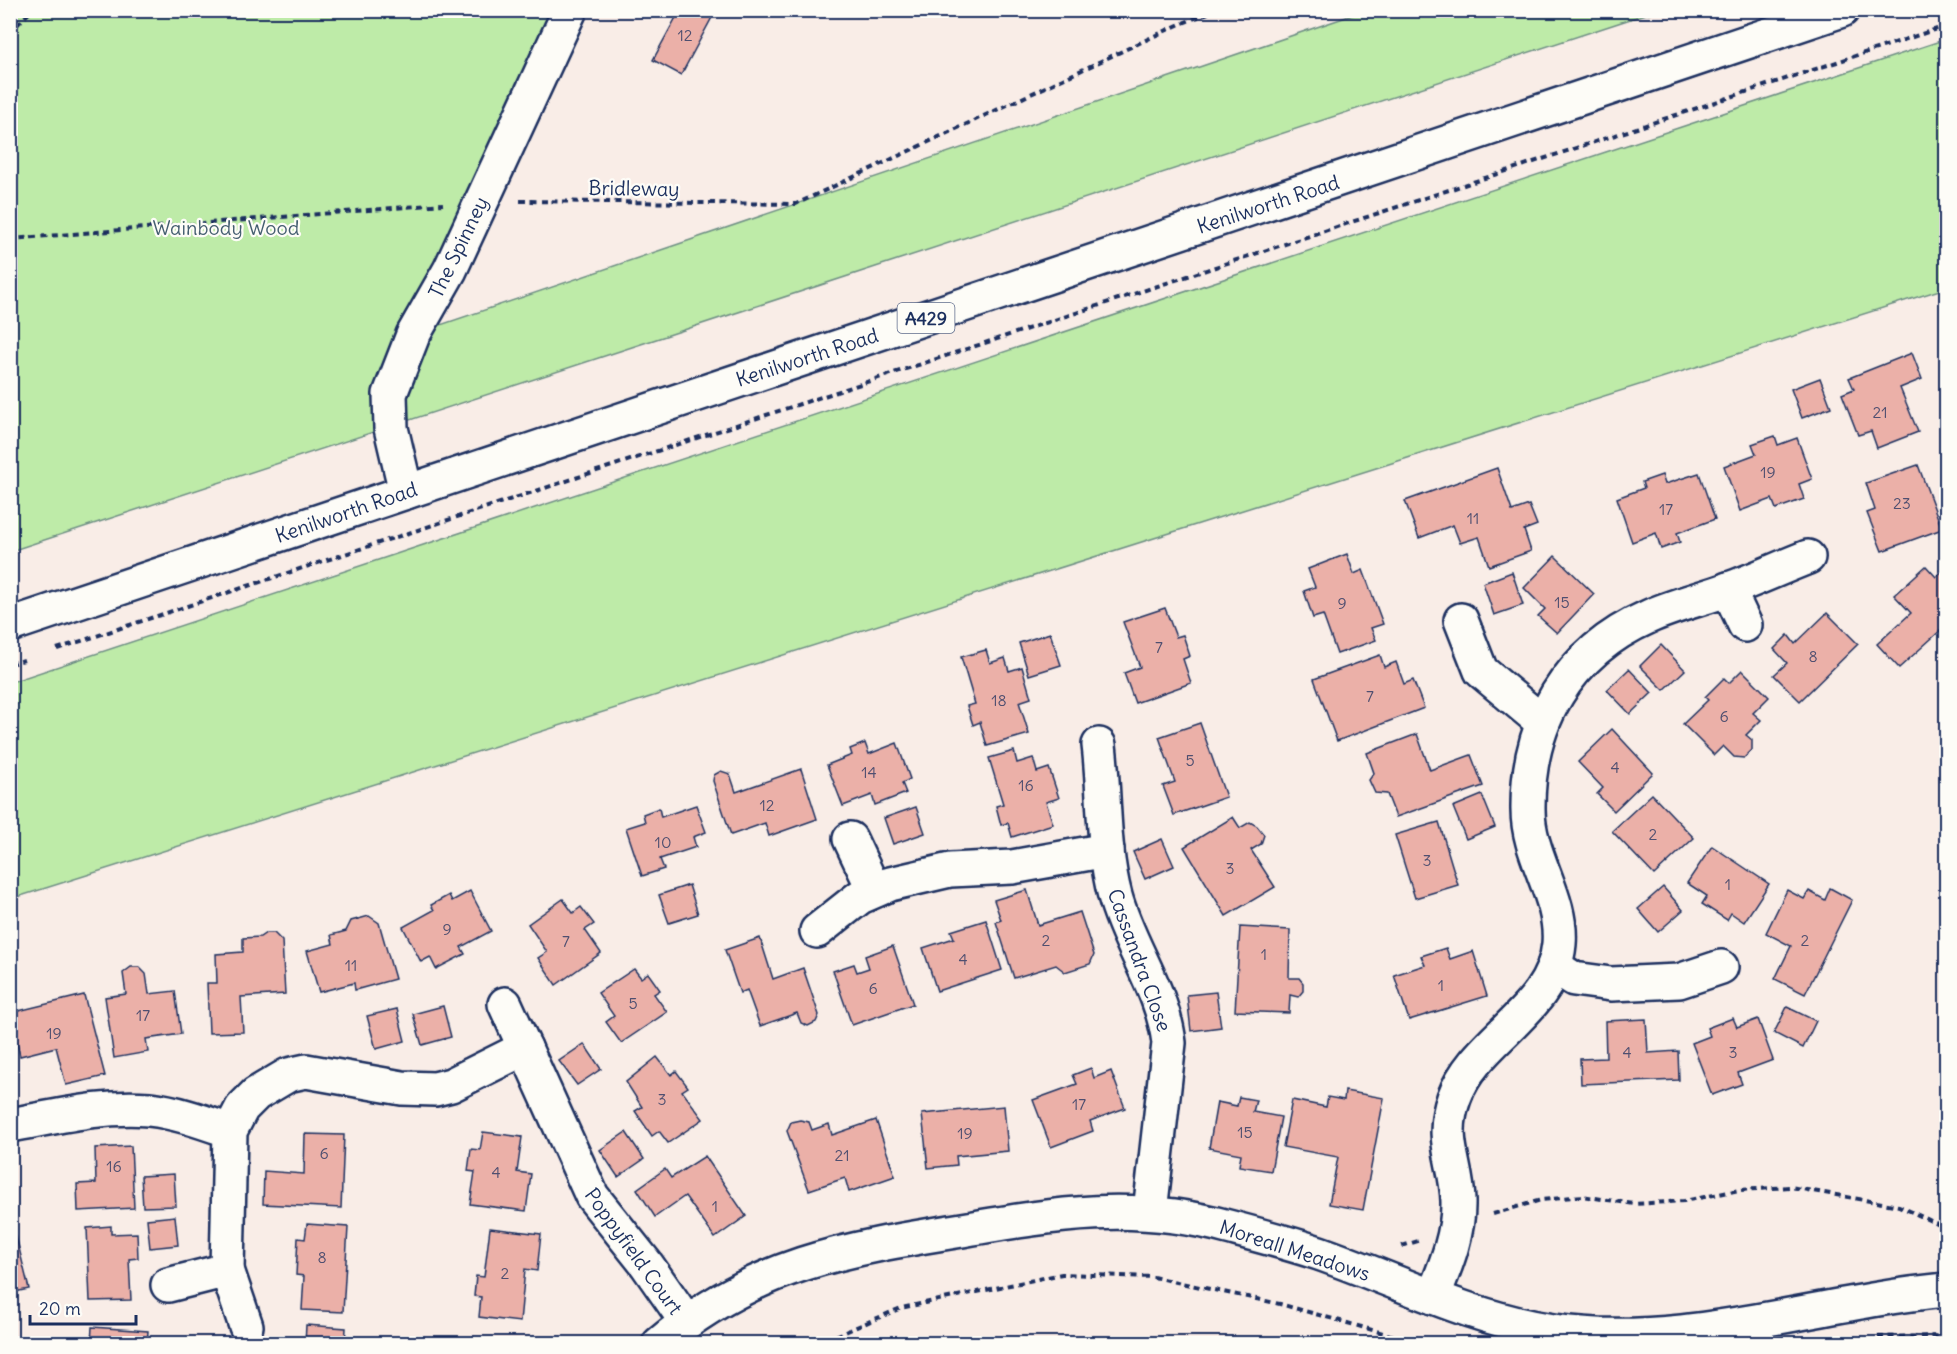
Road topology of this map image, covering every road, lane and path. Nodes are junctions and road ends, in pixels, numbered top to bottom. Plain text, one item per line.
1 (32, 10) edge
2 (570, 10) edge
3 (1216, 10) edge
4 (1842, 10) edge
5 (1947, 26) edge
6 (10, 32) edge
7 (480, 201) junction
8 (10, 239) edge
9 (406, 492) junction
10 (1808, 557) dead end
11 (1728, 589) junction
12 (1461, 620) dead end
13 (10, 625) edge
14 (1745, 626) dead end
15 (56, 649) dead end
16 (33, 657) dead end
17 (10, 664) edge
18 (1542, 722) junction
19 (1099, 745) dead end
20 (850, 839) dead end
21 (1107, 850) junction
22 (874, 890) junction
23 (817, 931) dead end
24 (1554, 966) junction
25 (1721, 968) dead end
26 (505, 1004) dead end
27 (525, 1048) junction
28 (10, 1125) edge
29 (230, 1131) junction
30 (1150, 1212) junction
31 (1456, 1227) junction
32 (1947, 1228) edge
33 (1394, 1249) dead end
34 (227, 1270) junction
35 (168, 1285) dead end
36 (1947, 1290) edge
37 (1433, 1298) junction
38 (686, 1321) junction
39 (246, 1326) dead end
40 (1947, 1336) edge
41 (1874, 1337) dead end
42 (659, 1344) edge
43 (817, 1344) edge
44 (1422, 1344) edge

1 - 6 path
2 - 7 street, The Spinney
3 - 7 path, Bridleway
4 - 9 street, Kenilworth Road / A429
5 - 15 path
7 - 8 path, Bridleway
7 - 9 street, The Spinney
9 - 13 street, Kenilworth Road / A429
10 - 11 street
11 - 14 street
11 - 18 street
12 - 18 street
16 - 17 path
18 - 24 street
19 - 21 street, Cassandra Close
20 - 22 street
21 - 22 street
21 - 30 street, Cassandra Close
22 - 23 street
24 - 25 street
24 - 31 street
26 - 27 street, Poppyfield Court
27 - 29 street
27 - 38 street, Poppyfield Court
28 - 29 street
29 - 34 street
30 - 37 street, Moreall Meadows
30 - 38 street, Moreall Meadows
31 - 32 path
31 - 33 path
31 - 37 street
34 - 35 street
34 - 39 street
36 - 37 street, Moreall Meadows
38 - 42 street, Moreall Meadows
40 - 41 path
43 - 44 path

